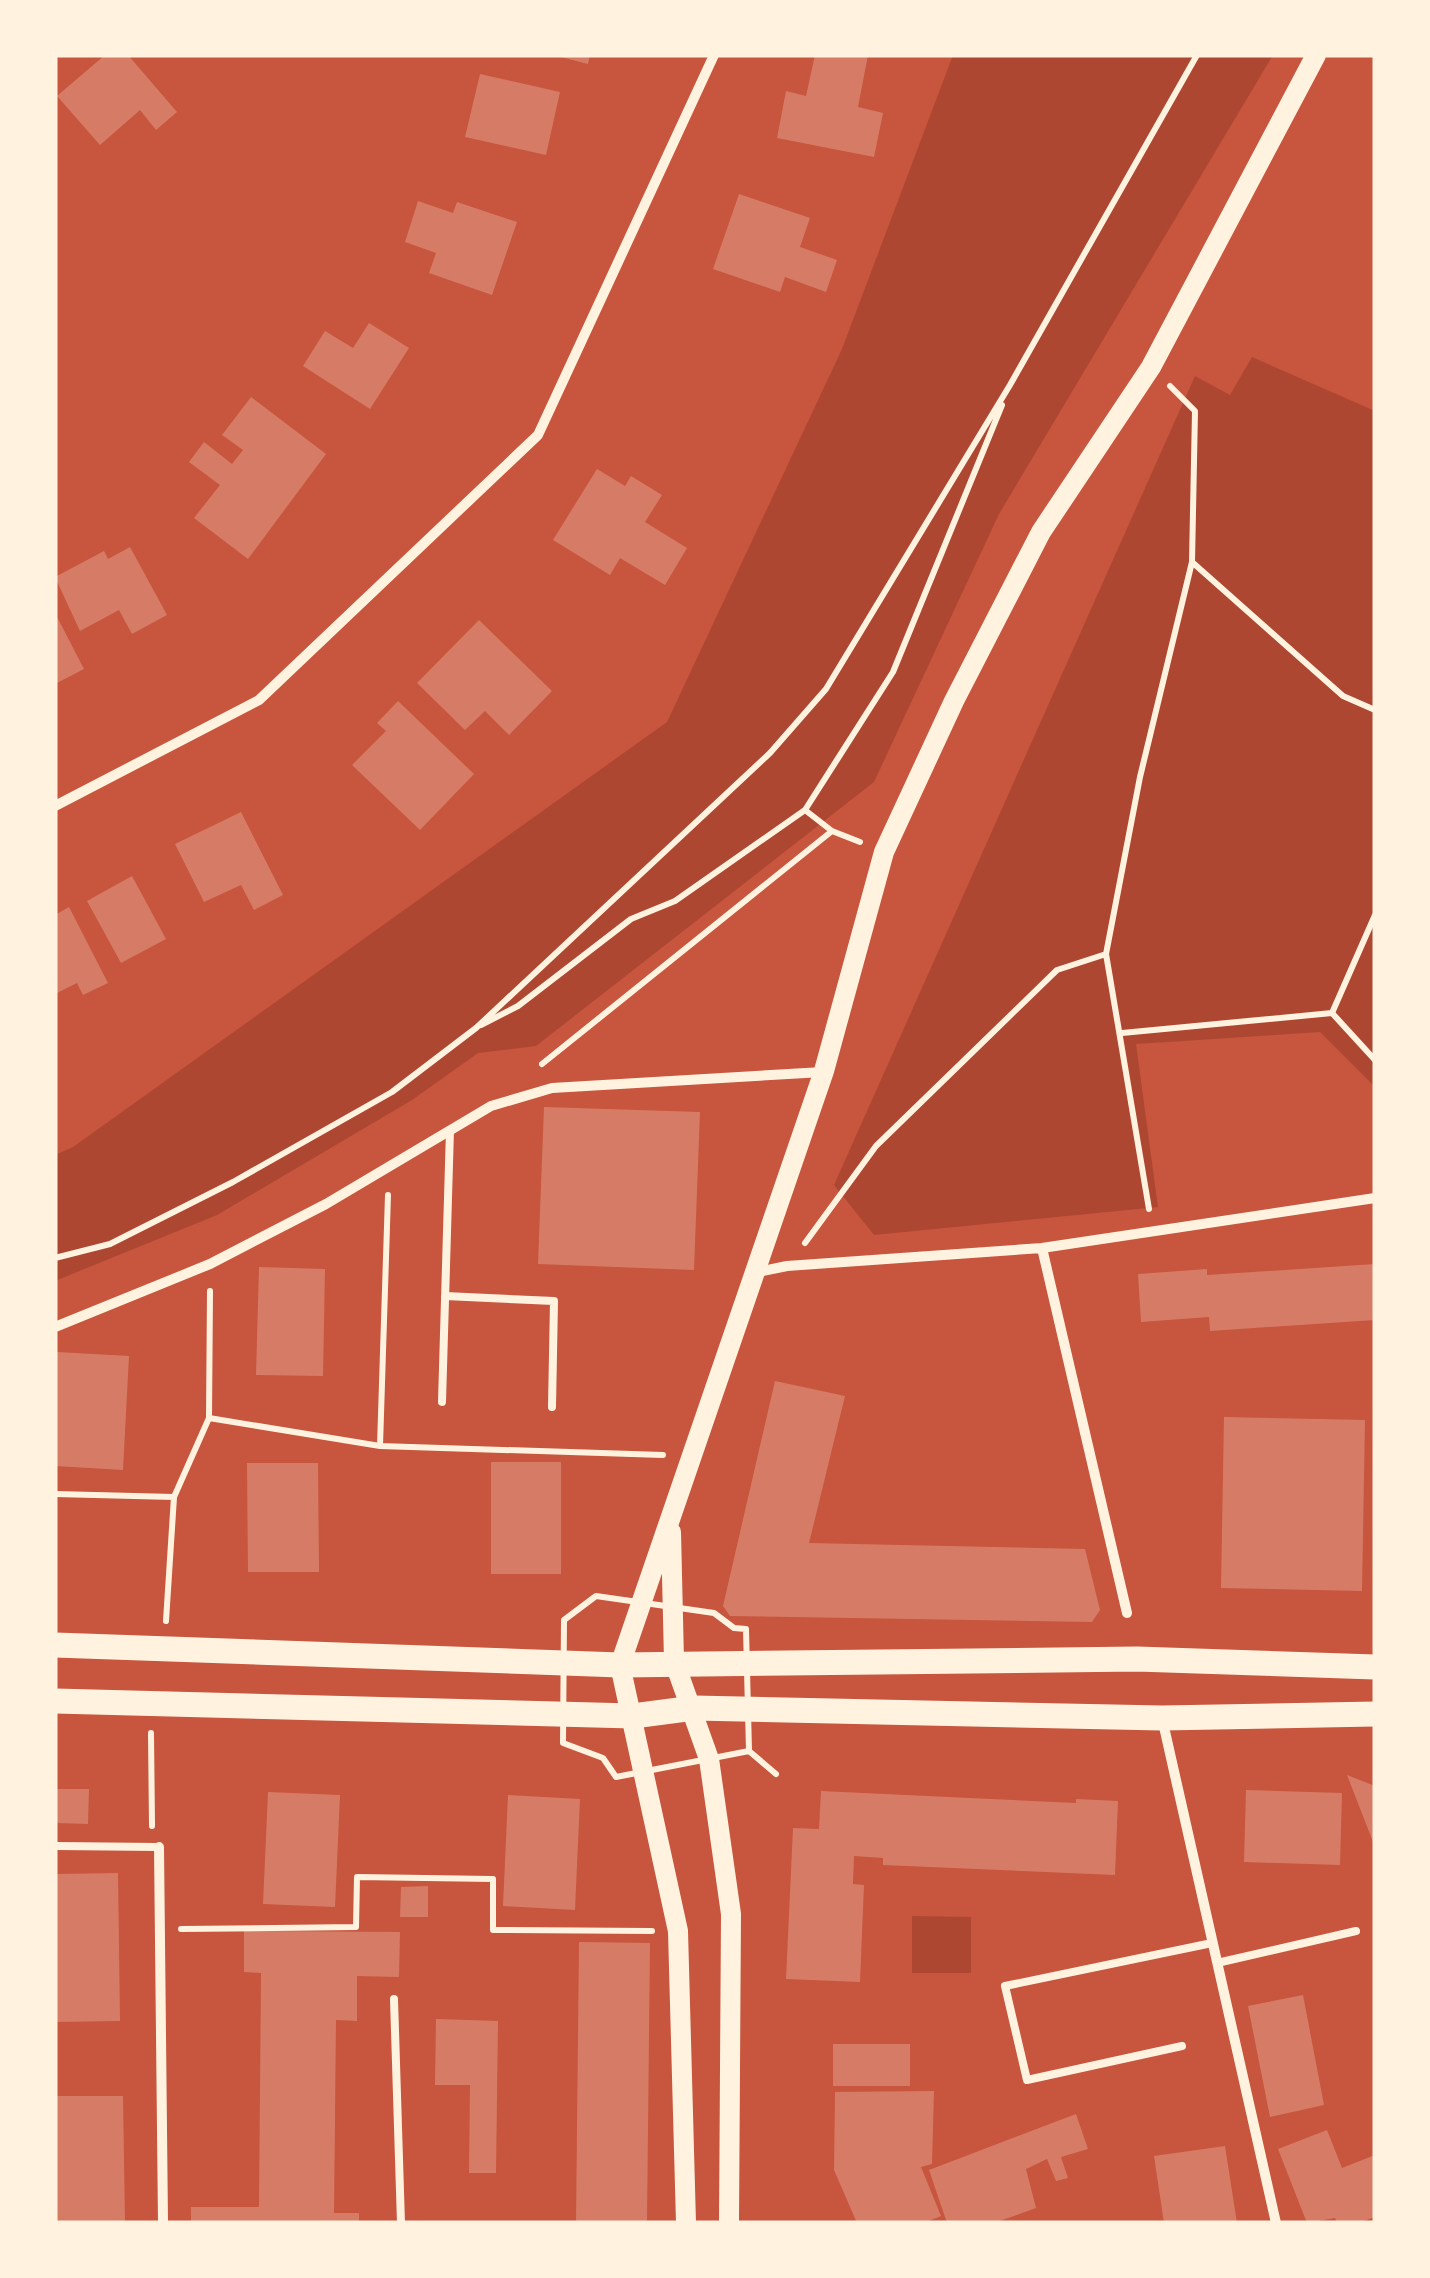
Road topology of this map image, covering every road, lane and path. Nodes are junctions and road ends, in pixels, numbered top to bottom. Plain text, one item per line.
1 (714, 55) edge
2 (1198, 55) edge
3 (1316, 55) edge
4 (1151, 367) junction
5 (1010, 385) junction
6 (1192, 562) junction
7 (1375, 710) edge
8 (55, 806) edge
9 (805, 810) junction
10 (832, 831) junction
11 (884, 852) junction
12 (1375, 915) edge
13 (1106, 954) junction
14 (1332, 1013) junction
15 (476, 1028) junction
16 (1122, 1033) junction
17 (1375, 1060) edge
18 (537, 1068) dead end
19 (824, 1072) junction
20 (450, 1130) junction
21 (388, 1167) junction
22 (1375, 1198) edge
23 (1152, 1228) junction
24 (1042, 1248) junction
25 (55, 1258) edge
26 (210, 1264) junction
27 (787, 1266) junction
28 (752, 1274) junction
29 (446, 1296) junction
30 (55, 1327) edge
31 (442, 1402) dead end
32 (552, 1407) dead end
33 (208, 1418) junction
34 (380, 1446) junction
35 (690, 1456) junction
36 (55, 1494) edge
37 (174, 1497) junction
38 (671, 1515) junction
39 (1127, 1613) dead end
40 (55, 1645) edge
41 (164, 1652) junction
42 (674, 1661) junction
43 (620, 1665) junction
44 (1375, 1666) edge
45 (55, 1701) edge
46 (150, 1706) junction
47 (694, 1708) junction
48 (1375, 1714) edge
49 (633, 1716) junction
50 (1162, 1718) junction
51 (749, 1751) dead end
52 (776, 1774) dead end
53 (55, 1846) edge
54 (156, 1847) junction
55 (160, 1929) junction
56 (678, 1931) junction
57 (1356, 1931) dead end
58 (1212, 1943) junction
59 (1218, 1963) junction
60 (394, 1999) dead end
61 (1182, 2046) dead end
62 (164, 2223) edge
63 (401, 2223) edge
64 (686, 2223) edge
65 (729, 2223) edge
66 (1276, 2223) edge

1 - 8 street
2 - 5 path
3 - 4 main road
4 - 6 path
4 - 11 main road
5 - 9 path
5 - 15 path
6 - 7 path
6 - 13 path
9 - 10 path
9 - 15 path
10 - 11 path
10 - 18 path
11 - 19 main road
12 - 14 path
13 - 16 path
13 - 27 path
14 - 16 path
14 - 17 path
15 - 25 path
16 - 23 path
19 - 20 street
19 - 28 main road
20 - 21 street
20 - 29 lane
21 - 26 street
21 - 34 path
22 - 23 street
23 - 24 street
24 - 27 street
24 - 39 street
26 - 30 street
26 - 33 path
27 - 28 street
28 - 35 main road
29 - 31 lane
29 - 32 lane
33 - 34 path
33 - 37 path
34 - 35 path
35 - 38 main road
36 - 37 path
37 - 41 path
38 - 42 main road
38 - 43 main road
40 - 41 main road
41 - 43 main road
42 - 43 main road
42 - 44 main road
42 - 47 main road
43 - 49 main road
45 - 46 main road
46 - 49 main road
46 - 54 path
47 - 49 main road
47 - 50 main road
47 - 65 main road
48 - 50 main road
49 - 56 main road
50 - 58 street
51 - 52 path
53 - 54 lane
54 - 55 street
55 - 56 path
55 - 62 street
56 - 64 main road
57 - 59 lane
58 - 59 street
58 - 61 lane
59 - 66 street
60 - 63 lane

